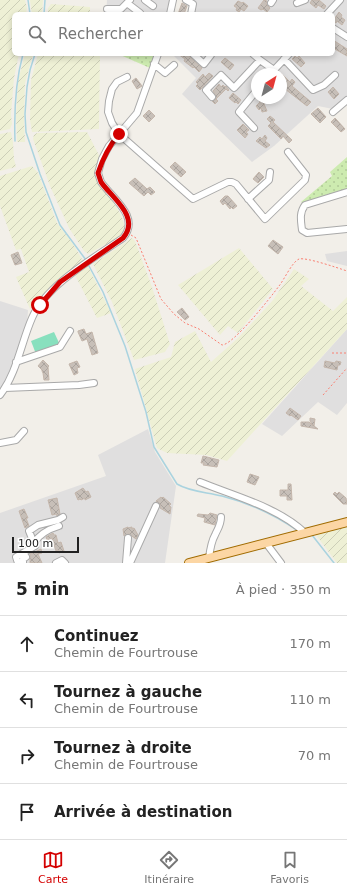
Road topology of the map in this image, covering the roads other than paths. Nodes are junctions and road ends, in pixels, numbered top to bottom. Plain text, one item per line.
1 (145, 0) edge
2 (174, 0) edge
3 (186, 0) edge
4 (305, 0) edge
5 (340, 0) edge
6 (128, 2) edge
7 (297, 3) dead end
8 (153, 6) dead end
9 (107, 10) dead end
10 (139, 12) edge
11 (171, 12) edge
12 (191, 12) edge
13 (329, 12) edge
14 (335, 29) edge
15 (347, 37) edge
16 (157, 56) edge
17 (195, 56) edge
18 (210, 56) edge
19 (255, 56) edge
20 (287, 56) edge
21 (284, 59) junction
22 (260, 60) junction
23 (154, 64) junction
24 (174, 65) dead end
25 (268, 68) edge
26 (276, 68) edge
27 (335, 75) dead end
28 (127, 77) dead end
29 (212, 97) dead end
30 (251, 97) edge
31 (347, 100) edge
32 (333, 112) dead end
33 (254, 128) dead end
34 (119, 134) junction
35 (288, 152) dead end
36 (270, 172) dead end
37 (347, 192) edge
38 (248, 199) junction
39 (347, 229) edge
40 (70, 331) dead end
41 (16, 362) junction
42 (94, 383) dead end
43 (5, 388) junction
44 (0, 395) edge
45 (24, 431) dead end
46 (0, 443) edge
47 (200, 482) dead end
48 (156, 506) dead end
49 (63, 517) dead end
50 (221, 517) dead end
51 (347, 522) edge
52 (59, 526) dead end
53 (305, 533) junction
54 (128, 538) dead end
55 (34, 543) junction
56 (266, 543) junction
57 (26, 557) dead end
58 (209, 558) junction
59 (18, 563) edge
60 (23, 563) edge
61 (56, 563) edge
62 (65, 563) edge
63 (126, 563) edge
64 (130, 563) edge
65 (189, 563) edge
66 (281, 563) edge

1 - 8 street
2 - 11 street
3 - 12 street
4 - 7 street
5 - 13 street
6 - 9 street
6 - 10 street
14 - 15 street
16 - 23 street
17 - 18 street
19 - 22 street
20 - 21 street
21 - 26 street
21 - 27 street
22 - 25 street
22 - 29 street
23 - 24 street
23 - 34 street
28 - 34 street
30 - 33 street
31 - 32 street
34 - 38 street
34 - 41 street
35 - 38 street
36 - 38 street
37 - 39 street
40 - 41 street
41 - 43 street
42 - 43 street
43 - 44 street
45 - 46 street
47 - 53 street
48 - 64 street
49 - 55 street
50 - 58 street
51 - 53 main road
52 - 55 street
53 - 56 main road
54 - 63 street
55 - 59 street
56 - 58 main road
56 - 66 street
57 - 60 street
58 - 65 main road
61 - 62 street

